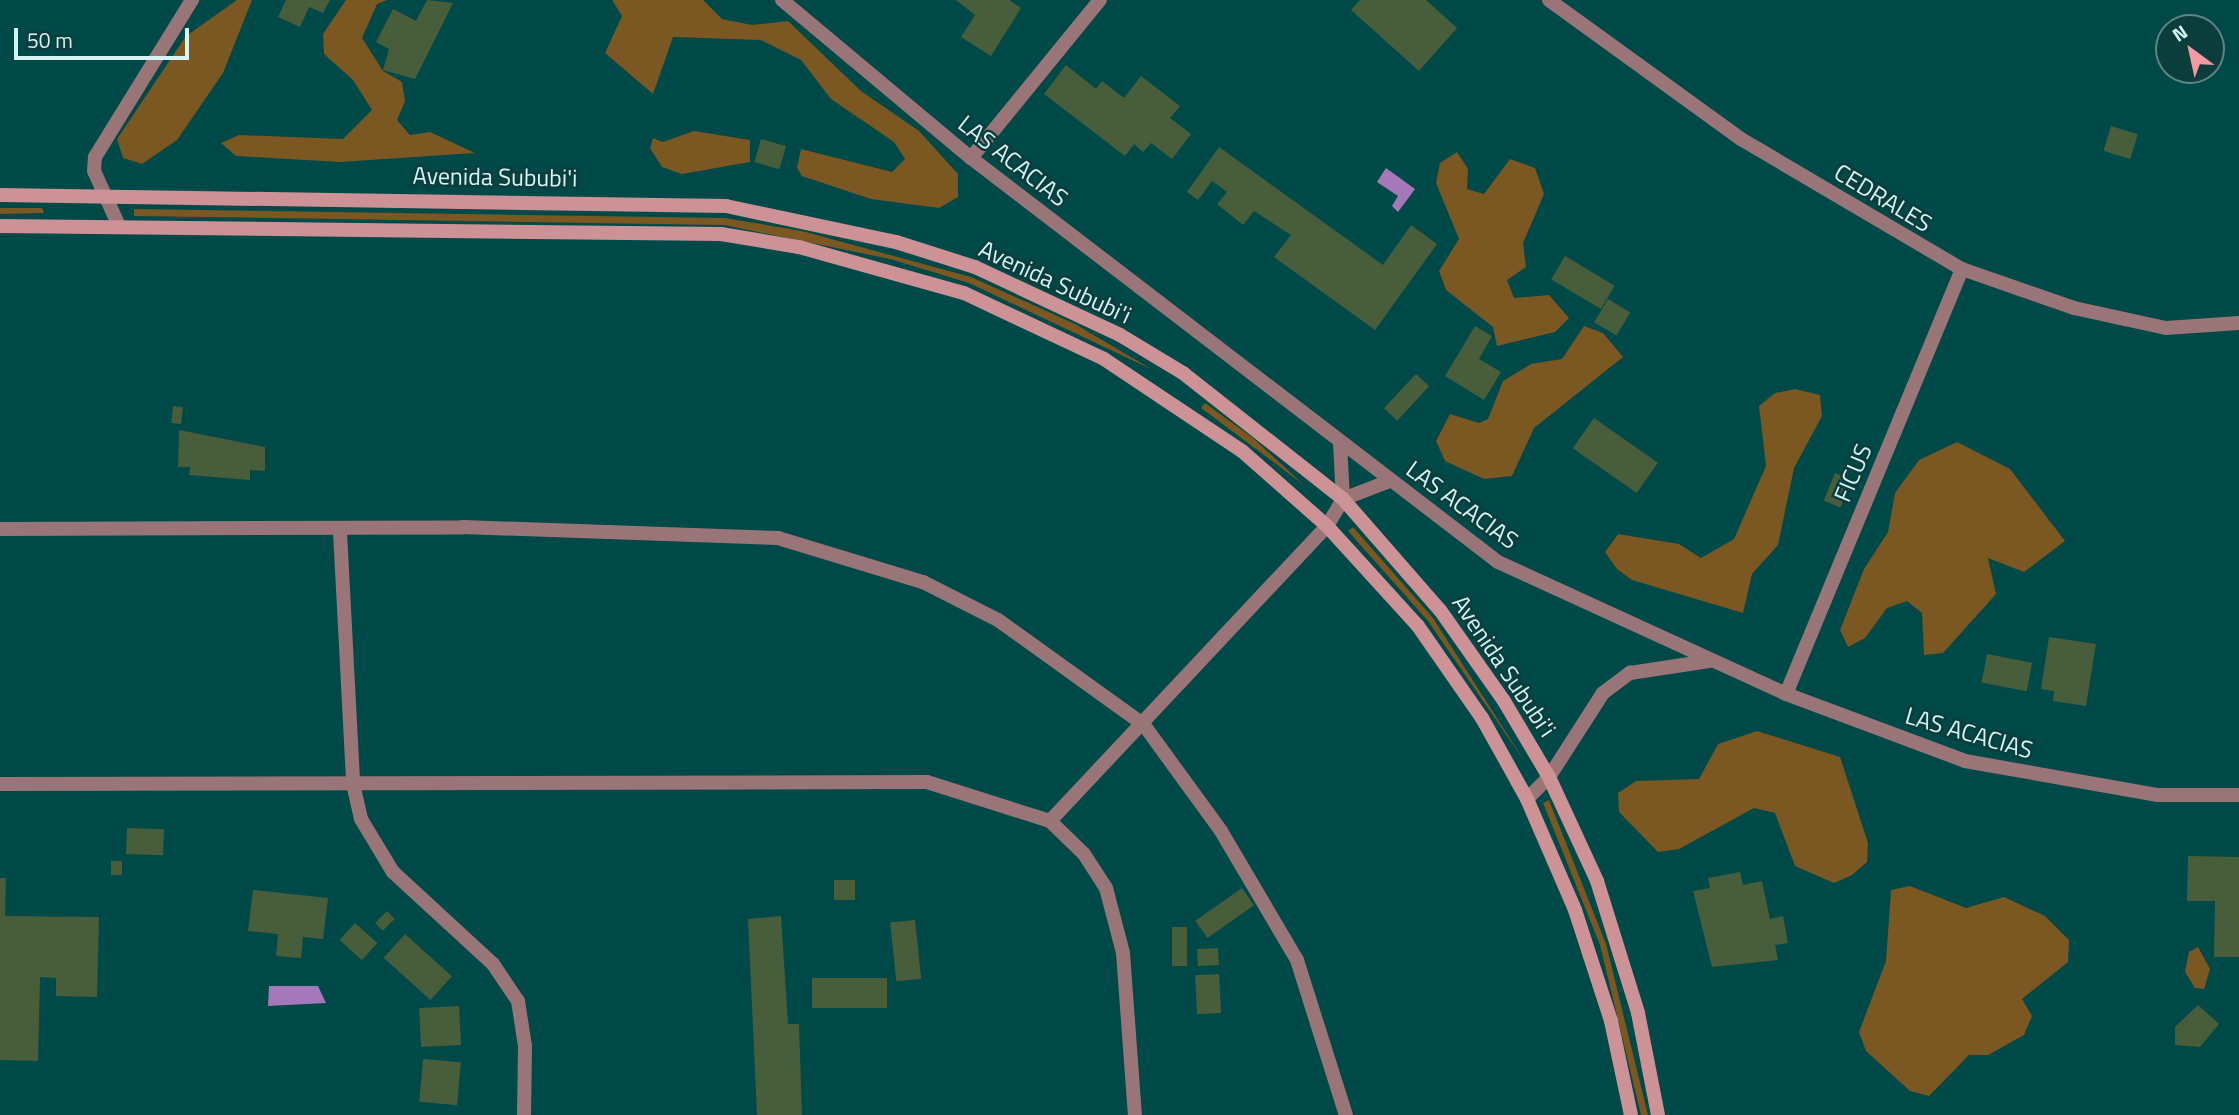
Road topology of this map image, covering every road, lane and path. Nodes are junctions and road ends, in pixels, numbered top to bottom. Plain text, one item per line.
1 (192, 0) edge
2 (782, 0) edge
3 (1100, 0) edge
4 (1549, 0) edge
5 (971, 158) junction
6 (0, 195) edge
7 (104, 195) junction
8 (0, 226) edge
9 (119, 226) junction
10 (1962, 269) junction
11 (2239, 323) edge
12 (1340, 443) junction
13 (1390, 481) junction
14 (1343, 499) junction
15 (1327, 526) junction
16 (0, 529) edge
17 (340, 531) junction
18 (1710, 661) junction
19 (1786, 694) junction
20 (1144, 725) junction
21 (1549, 777) junction
22 (0, 784) edge
23 (353, 784) junction
24 (2239, 795) edge
25 (1527, 799) junction
26 (1051, 821) junction
27 (524, 1115) edge
28 (1135, 1115) edge
29 (1346, 1115) edge
30 (1631, 1115) edge
31 (1658, 1115) edge

1 - 7 street
2 - 5 street, LAS ACACIAS
3 - 5 street
4 - 10 street, CEDRALES
5 - 12 street, LAS ACACIAS
6 - 7 street, Avenida Sububi'i
7 - 9 street
7 - 14 street, Avenida Sububi'i
8 - 9 street, Avenida Sububi'i
9 - 15 street, Avenida Sububi'i
10 - 11 street, CEDRALES
10 - 19 street, FICUS
12 - 13 street, LAS ACACIAS
12 - 14 street
13 - 14 street
13 - 18 street, LAS ACACIAS
14 - 15 street
14 - 21 street, Avenida Sububi'i
15 - 20 street
15 - 25 street, Avenida Sububi'i
16 - 17 street
17 - 20 street
17 - 23 street
18 - 19 street, LAS ACACIAS
18 - 21 street
19 - 24 street, LAS ACACIAS
20 - 26 street
20 - 29 street
21 - 25 street
21 - 31 street, Avenida Sububi'i
22 - 23 street
23 - 26 street
23 - 27 street
25 - 30 street, Avenida Sububi'i
26 - 28 street

